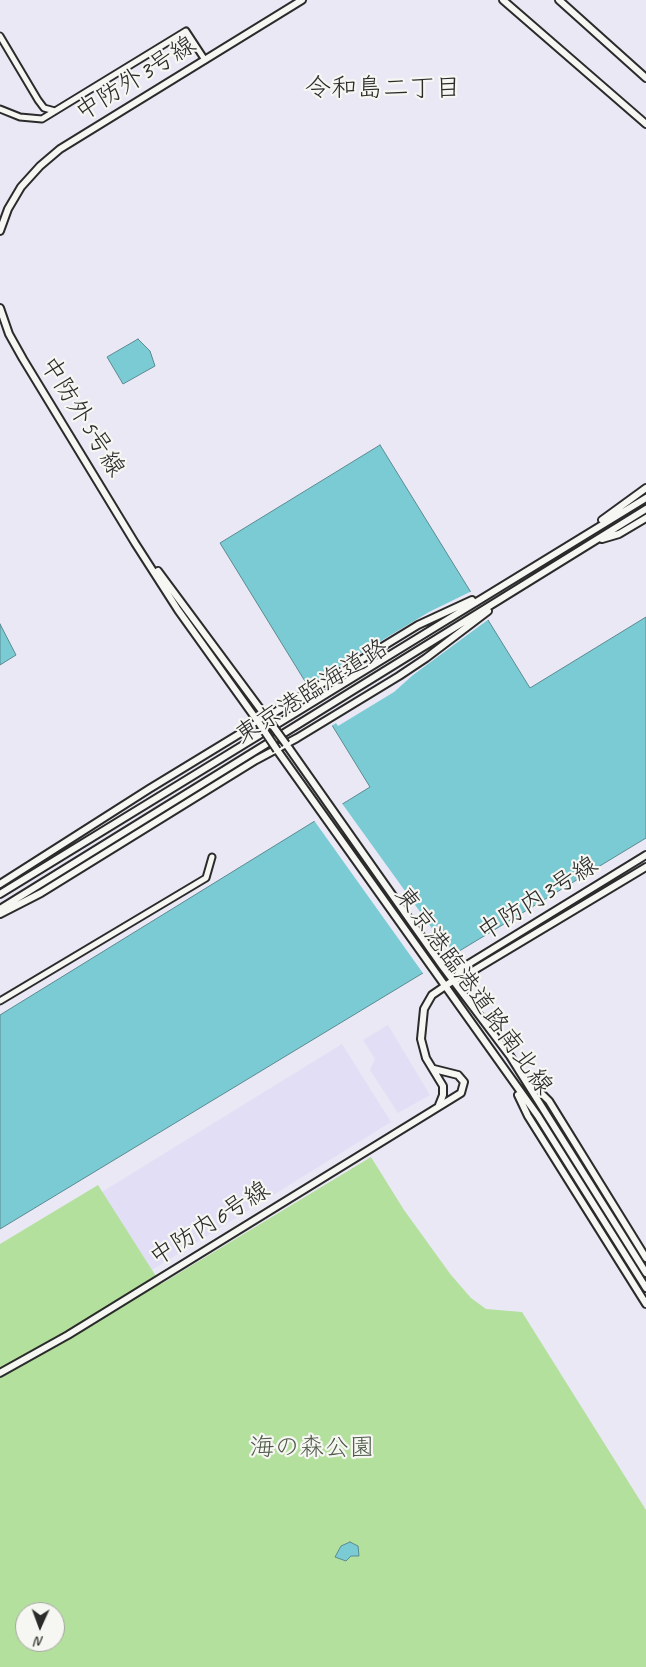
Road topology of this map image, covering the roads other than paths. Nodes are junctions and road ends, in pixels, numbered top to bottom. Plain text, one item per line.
1 (302, 0) edge
2 (504, 0) edge
3 (559, 0) edge
4 (0, 36) edge
5 (205, 60) junction
6 (646, 78) edge
7 (0, 109) edge
8 (55, 111) junction
9 (646, 124) edge
10 (0, 231) edge
11 (0, 308) edge
12 (646, 488) edge
13 (646, 498) edge
14 (646, 509) edge
15 (646, 518) edge
16 (596, 540) junction
17 (136, 542) junction
18 (563, 549) junction
19 (490, 592) junction
20 (504, 597) junction
21 (267, 718) junction
22 (259, 723) junction
23 (286, 744) junction
24 (277, 750) junction
25 (646, 855) edge
26 (212, 857) dead end
27 (638, 860) junction
28 (645, 869) edge
29 (0, 884) edge
30 (0, 894) edge
31 (0, 909) edge
32 (0, 914) edge
33 (454, 980) junction
34 (446, 986) junction
35 (0, 1001) edge
36 (434, 1069) junction
37 (523, 1075) junction
38 (512, 1083) junction
39 (444, 1090) junction
40 (454, 1096) junction
41 (438, 1106) junction
42 (646, 1258) edge
43 (646, 1272) edge
44 (646, 1288) edge
45 (646, 1304) edge
46 (0, 1373) edge

1 - 5 street, 中防外3号線
2 - 9 street
3 - 6 street
4 - 8 street
5 - 8 street
5 - 10 street, 中防外3号線
7 - 8 street
11 - 17 street, 中防外5号線
12 - 18 street
13 - 18 street, 東京港臨海道路
14 - 16 street, 東京港臨海道路
15 - 16 street
16 - 20 street, 東京港臨海道路
17 - 21 street, 中防外5号線
17 - 22 street, 中防外5号線
18 - 19 street, 東京港臨海道路
19 - 21 street
19 - 30 street, 東京港臨海道路
20 - 23 street
20 - 31 street, 東京港臨海道路
21 - 22 street, bridge
21 - 23 street, 東京港臨港道路南北線, bridge
22 - 24 street, 東京港臨港道路南北線, bridge
22 - 29 street
23 - 24 street, bridge
23 - 33 street, 東京港臨港道路南北線
24 - 32 street
24 - 34 street, 東京港臨港道路南北線
25 - 27 street, 中防内3号線
26 - 35 street
27 - 28 street
27 - 33 street, 中防内3号線
28 - 33 street, 中防内3号線
33 - 34 street, 中防内3号線
33 - 37 street, 東京港臨港道路南北線
34 - 36 street
34 - 38 street, 東京港臨港道路南北線
36 - 39 street
36 - 40 street
37 - 42 street
37 - 43 street, 東京港臨港道路南北線
38 - 44 street, 東京港臨港道路南北線
38 - 45 street
39 - 40 street
39 - 41 street
40 - 41 street, 中防内6号線
41 - 46 street, 中防内6号線

